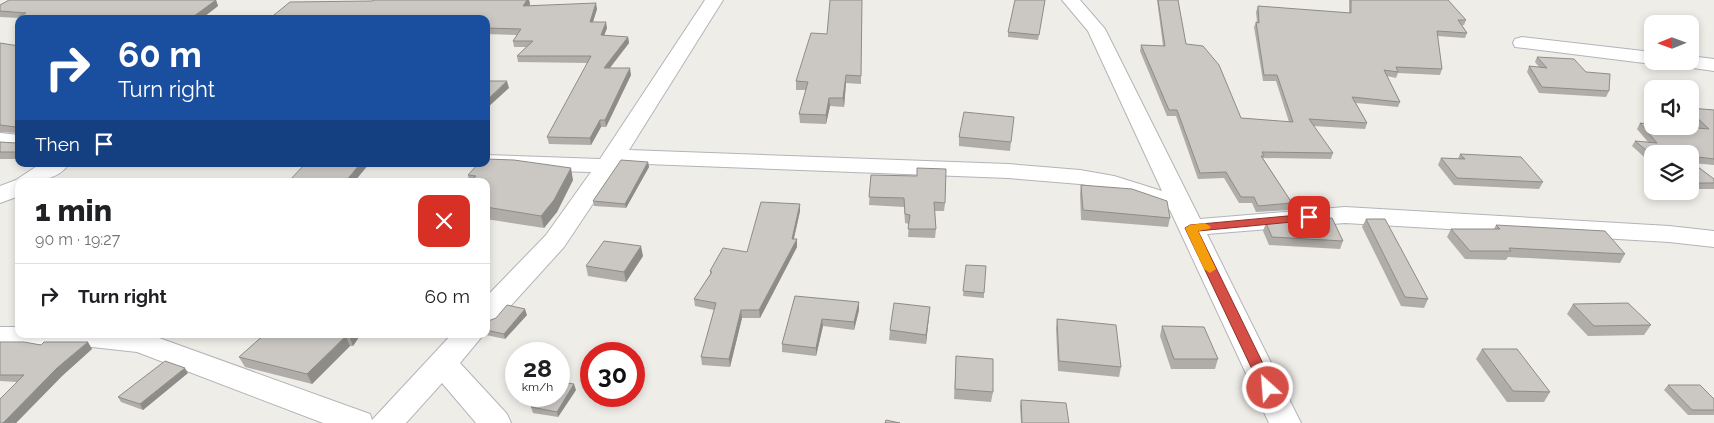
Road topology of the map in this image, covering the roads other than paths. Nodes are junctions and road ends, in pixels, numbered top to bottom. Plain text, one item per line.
1 (714, 0) edge
2 (1071, 0) edge
3 (1098, 0) edge
4 (1096, 29) junction
5 (1522, 43) dead end
6 (1644, 57) edge
7 (1699, 64) edge
8 (1714, 66) edge
9 (0, 140) edge
10 (15, 142) edge
11 (610, 161) junction
12 (490, 162) edge
13 (52, 167) edge
14 (32, 178) edge
15 (15, 188) edge
16 (0, 196) edge
17 (1179, 205) junction
18 (1190, 228) junction
19 (1714, 239) edge
20 (490, 311) edge
21 (0, 337) edge
22 (15, 337) edge
23 (102, 338) edge
24 (465, 338) edge
25 (442, 363) junction
26 (358, 423) edge
27 (387, 423) edge
28 (495, 423) edge
29 (1285, 423) edge

1 - 11 street
2 - 4 street
3 - 4 street
4 - 17 street
5 - 6 street
7 - 8 street
9 - 10 street
11 - 12 street
11 - 17 street
11 - 20 street
13 - 14 street
15 - 16 street
17 - 18 street
18 - 19 street
18 - 29 street
21 - 22 street
23 - 26 street
24 - 25 street
25 - 27 street
25 - 28 street

